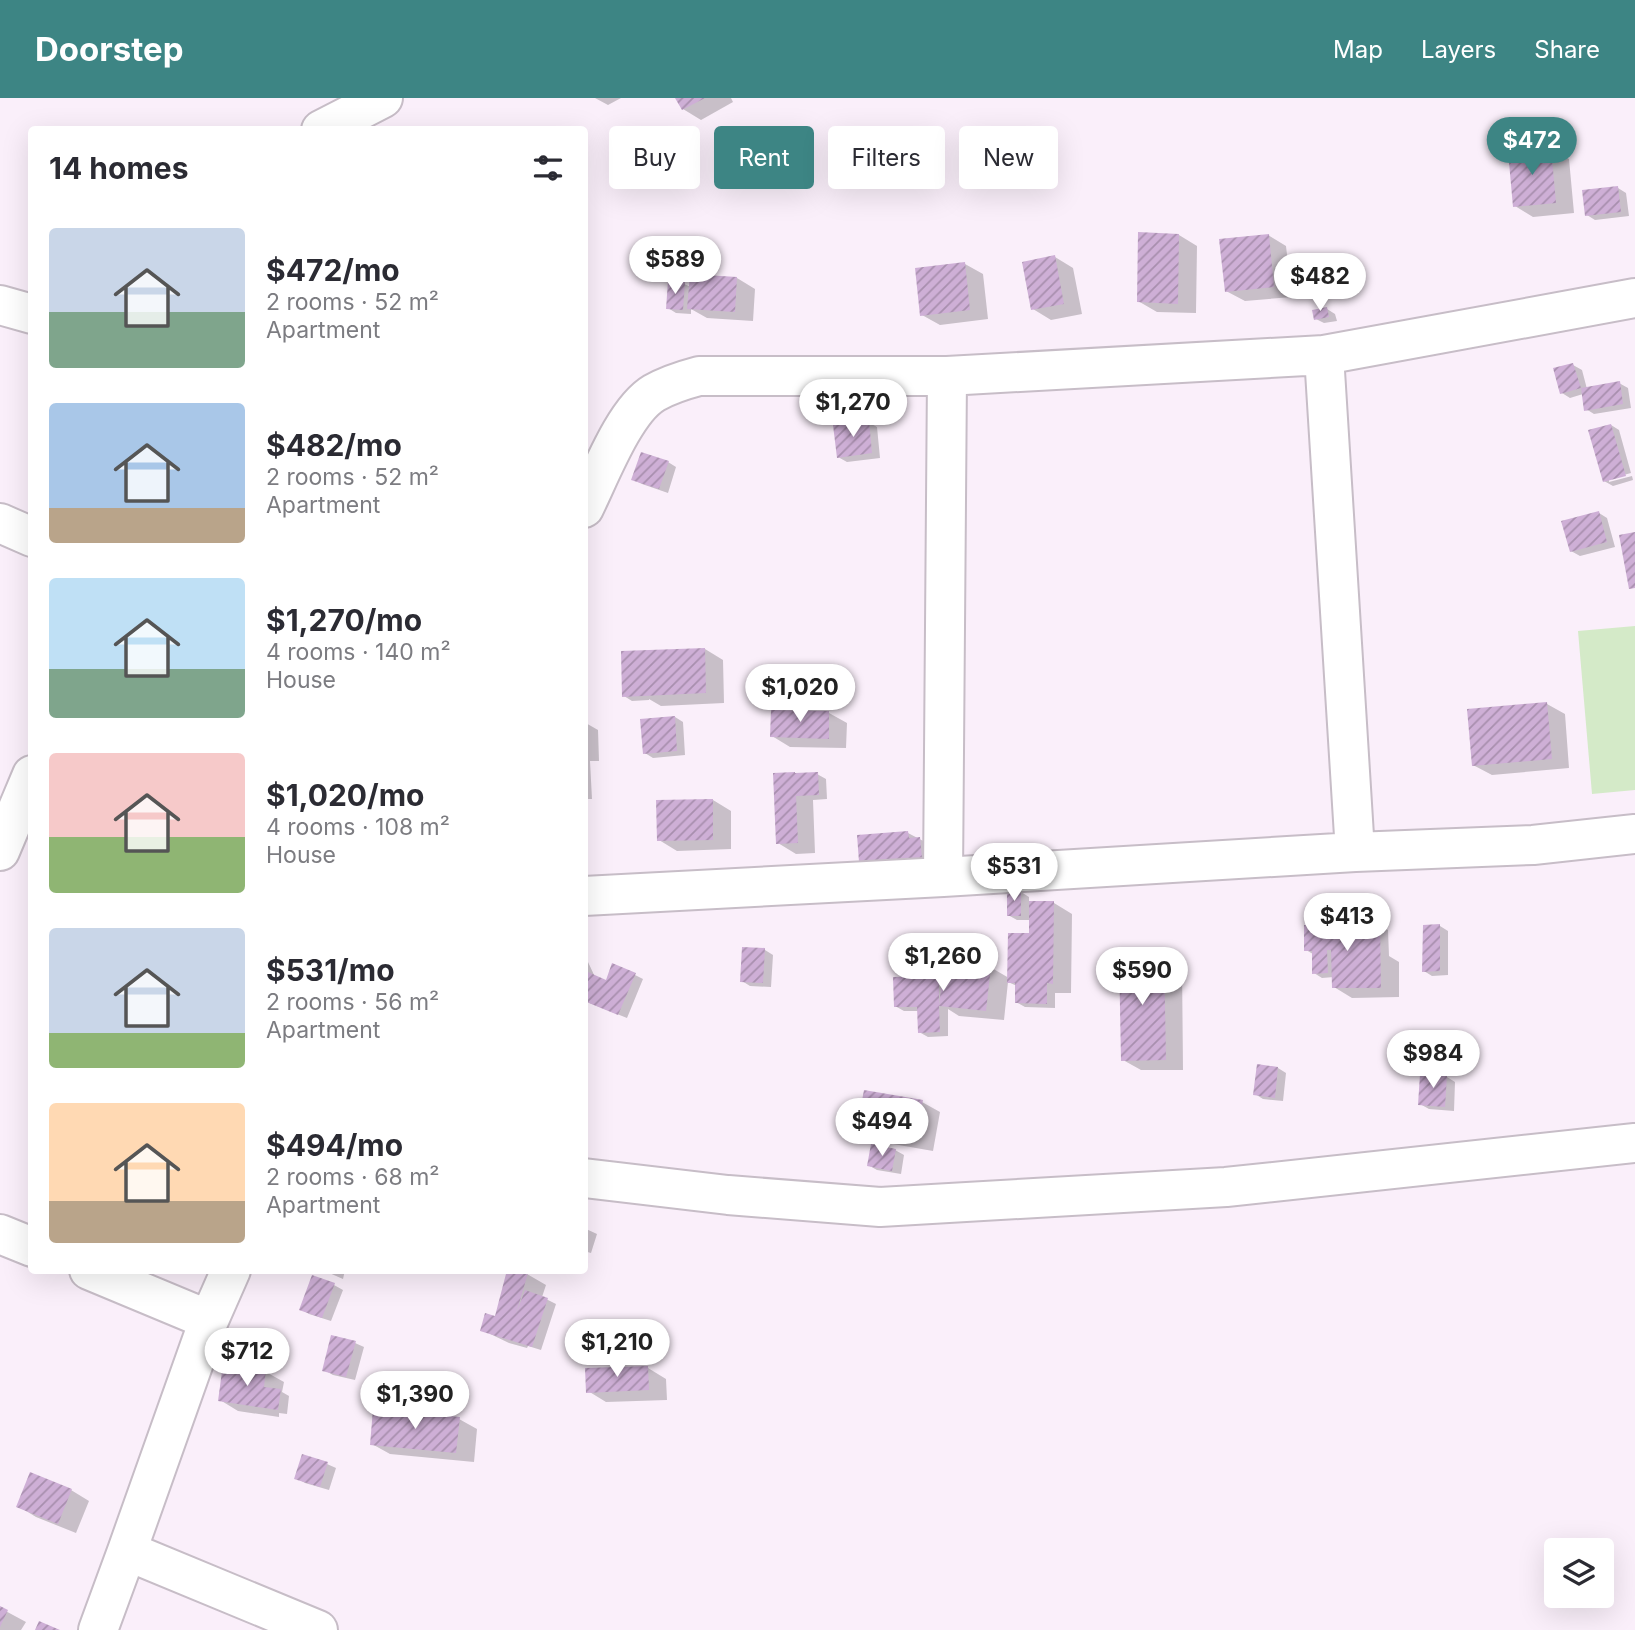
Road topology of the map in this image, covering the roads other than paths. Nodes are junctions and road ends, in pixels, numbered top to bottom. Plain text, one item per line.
1 (383, 98) edge
2 (329, 126) edge
3 (1635, 298) edge
4 (0, 305) edge
5 (28, 313) edge
6 (1324, 355) junction
7 (947, 376) junction
8 (588, 500) edge
9 (0, 523) edge
10 (28, 535) edge
11 (28, 784) edge
12 (1635, 834) edge
13 (0, 851) edge
14 (1355, 852) junction
15 (943, 877) junction
16 (588, 896) edge
17 (1635, 1143) edge
18 (588, 1178) edge
19 (0, 1234) edge
20 (28, 1245) edge
21 (99, 1274) edge
22 (229, 1274) edge
23 (209, 1320) junction
24 (127, 1551) junction
25 (97, 1630) edge
26 (318, 1630) edge

1 - 2 street
3 - 6 street
4 - 5 street
6 - 7 street
6 - 14 street
7 - 8 street
7 - 15 street
9 - 10 street
11 - 13 street
12 - 14 street
14 - 15 street
15 - 16 street
17 - 18 street
19 - 20 street
21 - 23 street
22 - 23 street
23 - 24 street
24 - 25 street
24 - 26 street

